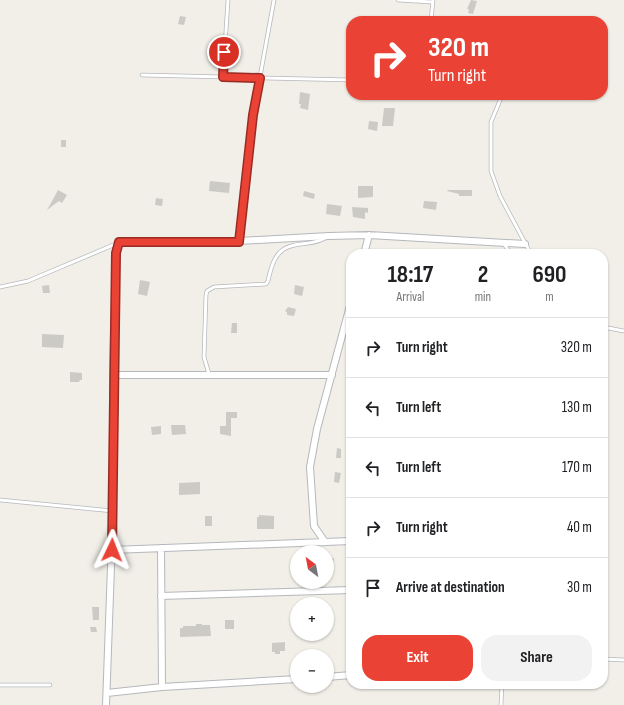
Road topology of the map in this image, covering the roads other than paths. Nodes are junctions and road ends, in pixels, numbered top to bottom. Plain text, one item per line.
1 (228, 0) edge
2 (274, 0) edge
3 (398, 0) edge
4 (432, 1) edge
5 (431, 16) edge
6 (142, 75) dead end
7 (223, 77) junction
8 (260, 78) junction
9 (346, 80) edge
10 (500, 100) edge
11 (368, 235) junction
12 (329, 236) junction
13 (119, 242) junction
14 (239, 242) junction
15 (504, 243) junction
16 (525, 244) junction
17 (365, 249) edge
18 (508, 249) edge
19 (528, 249) edge
20 (0, 287) edge
21 (346, 321) edge
22 (608, 328) edge
23 (624, 331) edge
24 (209, 374) junction
25 (113, 375) junction
26 (332, 375) junction
27 (0, 500) edge
28 (113, 510) junction
29 (346, 541) edge
30 (325, 542) junction
31 (161, 548) junction
32 (112, 550) junction
33 (346, 590) edge
34 (161, 596) junction
35 (608, 659) edge
36 (624, 660) edge
37 (346, 675) edge
38 (334, 676) edge
39 (290, 679) edge
40 (0, 685) edge
41 (50, 685) dead end
42 (162, 687) junction
43 (502, 689) edge
44 (107, 693) junction
45 (106, 705) edge
46 (501, 705) edge

1 - 7 lane
2 - 8 lane
3 - 4 lane
4 - 5 lane
6 - 7 lane
7 - 8 lane
8 - 9 lane
8 - 14 lane
10 - 16 lane
11 - 12 street
11 - 15 street
11 - 17 street
12 - 14 street
12 - 24 lane
13 - 14 street
13 - 20 lane
13 - 25 street
15 - 16 street
15 - 18 lane
16 - 19 lane
21 - 26 street
22 - 23 lane
24 - 25 street
24 - 26 street
25 - 28 street
26 - 30 street
27 - 28 lane
28 - 32 street
29 - 30 street
30 - 31 street
31 - 32 street
31 - 34 street
32 - 44 street
33 - 34 street
34 - 42 street
35 - 36 lane
37 - 38 street
39 - 42 street
40 - 41 lane
42 - 44 street
43 - 46 lane
44 - 45 street

